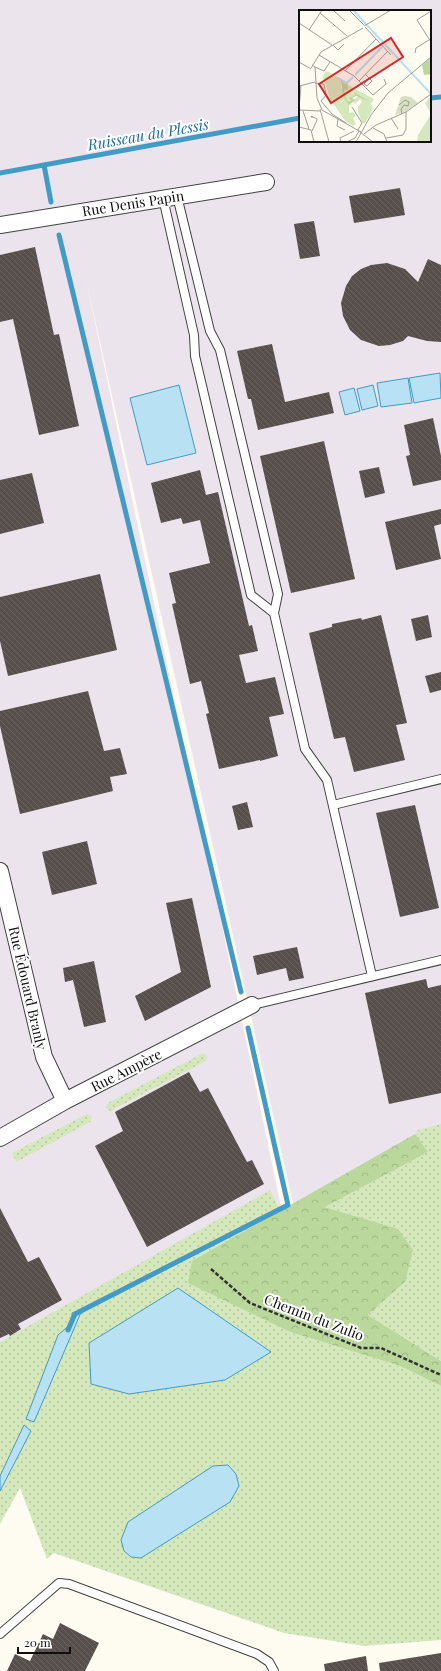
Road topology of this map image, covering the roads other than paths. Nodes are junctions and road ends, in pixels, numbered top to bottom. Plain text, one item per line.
1 (266, 182) dead end
2 (170, 197) junction
3 (0, 225) edge
4 (274, 613) junction
5 (441, 779) edge
6 (333, 805) junction
7 (0, 871) edge
8 (441, 960) edge
9 (372, 976) junction
10 (252, 1005) joint
11 (65, 1101) junction
12 (0, 1138) edge
13 (0, 1634) edge
14 (274, 1671) edge

1 - 2 street, Rue Denis Papin
2 - 3 street, Rue Denis Papin
2 - 4 lane
2 - 4 lane
4 - 6 lane
5 - 6 lane
6 - 9 lane
7 - 11 street, Rue Édouard Branly
8 - 9 lane
9 - 10 lane
10 - 11 street, Rue Ampère
11 - 12 street, Rue Ampère
13 - 14 lane

